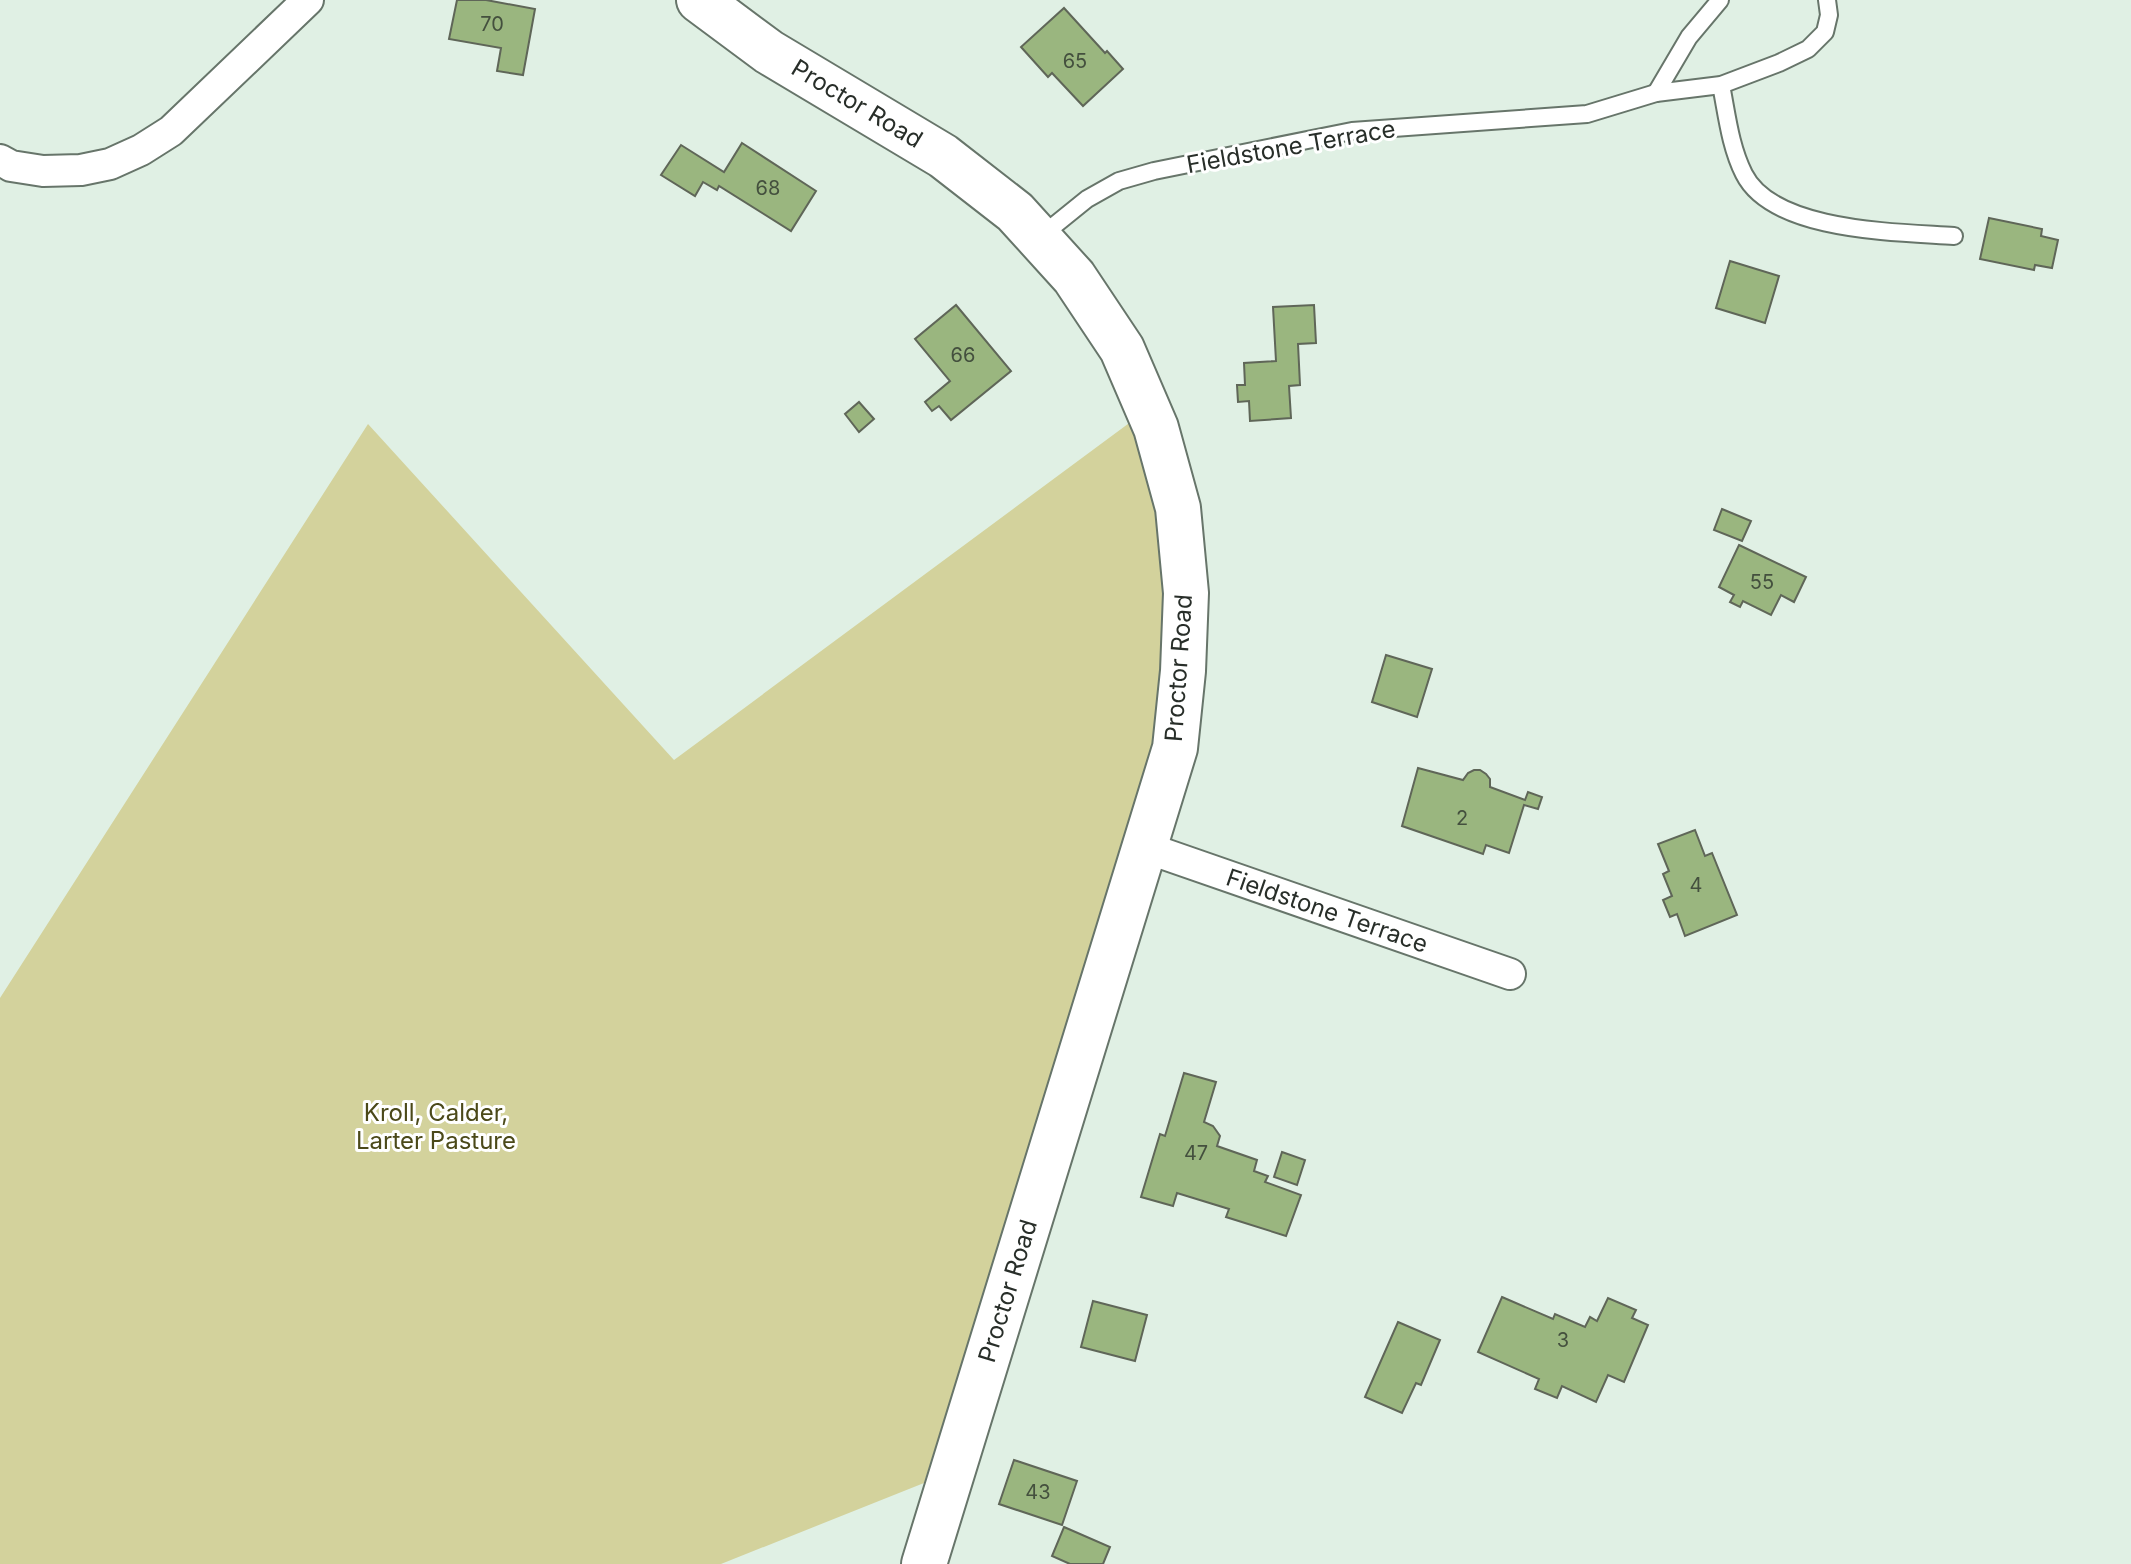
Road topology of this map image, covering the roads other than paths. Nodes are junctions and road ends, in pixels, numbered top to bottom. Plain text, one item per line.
1 (308, 0) edge
2 (699, 0) edge
3 (1720, 0) edge
4 (1827, 0) edge
5 (1721, 85) junction
6 (1656, 93) junction
7 (0, 160) edge
8 (1954, 236) dead end
9 (1039, 238) junction
10 (1144, 847) junction
11 (1510, 974) dead end
12 (924, 1564) edge

1 - 7 street
2 - 9 main road, Proctor Road
3 - 6 lane
4 - 5 lane, Fieldstone Terrace
5 - 6 lane, Fieldstone Terrace
5 - 8 lane
6 - 9 lane, Fieldstone Terrace
9 - 10 main road, Proctor Road
10 - 11 street, Fieldstone Terrace
10 - 12 main road, Proctor Road

